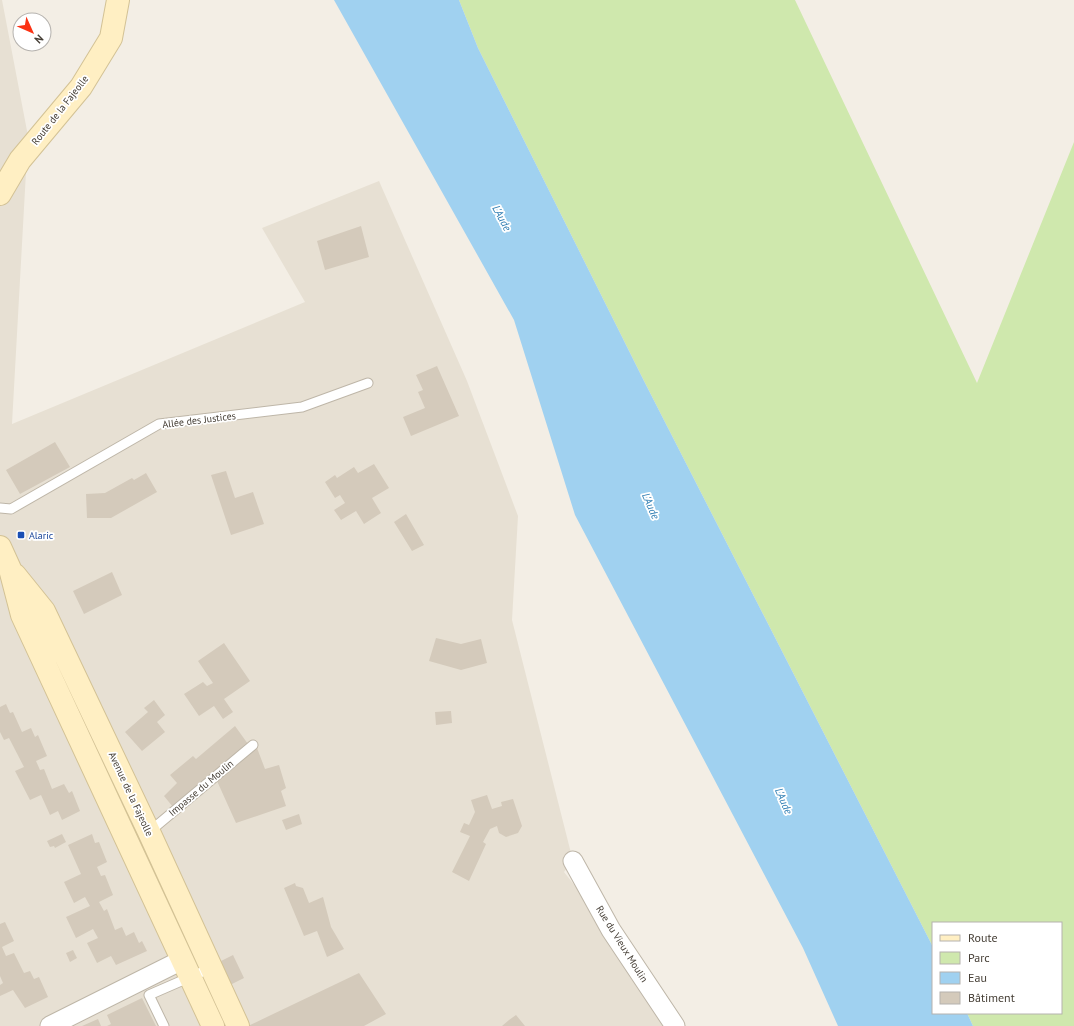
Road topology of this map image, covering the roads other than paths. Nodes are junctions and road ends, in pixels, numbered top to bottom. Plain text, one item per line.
1 (118, 0) edge
2 (0, 194) edge
3 (368, 383) dead end
4 (0, 508) edge
5 (0, 547) edge
6 (10, 569) junction
7 (253, 745) dead end
8 (149, 832) junction
9 (573, 861) dead end
10 (185, 968) junction
11 (211, 968) junction
12 (51, 1025) edge
13 (164, 1026) edge
14 (213, 1026) edge
15 (238, 1026) edge
16 (675, 1026) edge

1 - 2 street, Route de la Fajeolle
3 - 4 lane, Allée des Justices
5 - 6 street, Avenue de la Fajeolle
6 - 8 street, Avenue de la Fajeolle
6 - 10 street, Avenue de la Fajeolle
7 - 8 lane, Impasse du Moulin
8 - 11 street, Avenue de la Fajeolle
9 - 16 street, Rue du Vieux Moulin
10 - 11 lane
10 - 12 street
10 - 13 lane
10 - 14 street, Avenue de la Fajeolle
11 - 15 street, Avenue de la Fajeolle

